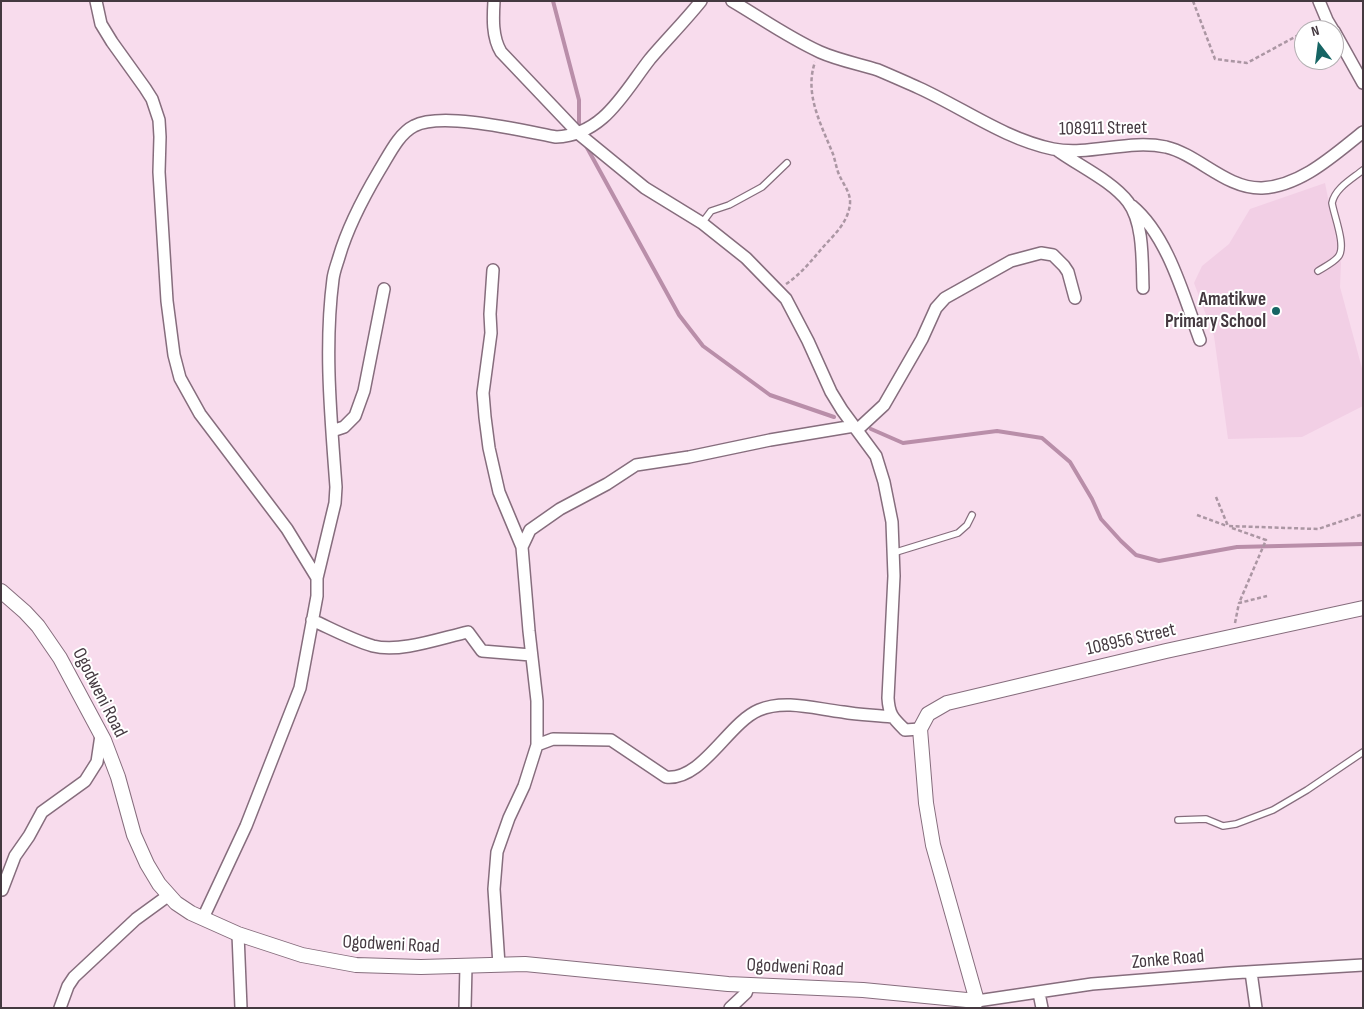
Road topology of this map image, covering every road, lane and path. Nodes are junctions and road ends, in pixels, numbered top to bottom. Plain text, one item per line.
1 (96, 1) edge
2 (494, 1) edge
3 (701, 1) edge
4 (732, 1) edge
5 (1193, 1) edge
6 (1320, 1) edge
7 (1327, 20) edge
8 (1294, 37) edge
9 (1344, 48) edge
10 (818, 51) junction
11 (1363, 83) edge
12 (1363, 132) edge
13 (580, 134) junction
14 (1055, 149) junction
15 (787, 163) dead end
16 (1363, 170) edge
17 (1129, 203) junction
18 (702, 222) junction
19 (493, 270) dead end
20 (1318, 271) dead end
21 (1143, 288) dead end
22 (384, 289) dead end
23 (777, 290) junction
24 (1075, 298) dead end
25 (1200, 340) dead end
26 (855, 428) junction
27 (332, 431) junction
28 (1216, 497) dead end
29 (1363, 514) edge
30 (972, 515) dead end
31 (1197, 515) dead end
32 (1228, 526) junction
33 (522, 547) junction
34 (893, 553) junction
35 (317, 578) junction
36 (1, 591) edge
37 (1267, 596) dead end
38 (1239, 603) junction
39 (1363, 608) edge
40 (312, 620) junction
41 (1233, 636) junction
42 (531, 655) junction
43 (892, 717) junction
44 (920, 729) junction
45 (101, 735) junction
46 (537, 745) junction
47 (1363, 752) edge
48 (1178, 820) dead end
49 (2, 890) edge
50 (169, 895) junction
51 (203, 918) junction
52 (238, 934) junction
53 (499, 965) junction
54 (1363, 965) edge
55 (466, 966) junction
56 (1251, 972) junction
57 (749, 985) junction
58 (1038, 993) junction
59 (973, 1004) edge
60 (60, 1008) edge
61 (242, 1008) edge
62 (465, 1008) edge
63 (730, 1008) edge
64 (1042, 1008) edge
65 (1256, 1008) edge

1 - 35 street
2 - 13 street
3 - 13 street
4 - 10 street, 108911 Street
5 - 8 path
6 - 7 street
9 - 11 street
10 - 14 street, 108911 Street
10 - 23 path
12 - 14 street, 108911 Street
13 - 18 street
13 - 27 street
14 - 17 street
15 - 18 lane
16 - 20 lane
17 - 21 street
17 - 25 street
18 - 23 street
19 - 33 street
22 - 27 street
23 - 26 street
24 - 26 street
26 - 33 street
26 - 34 street
27 - 35 street
28 - 32 path
29 - 32 path
30 - 34 lane
31 - 32 path
32 - 38 path
33 - 42 street
34 - 43 street
35 - 40 street
36 - 45 street, Ogodweni Road
37 - 38 path
38 - 41 path
39 - 41 street, 108956 Street
40 - 42 street
40 - 51 street
41 - 44 street, 108956 Street
42 - 46 street
43 - 44 street
43 - 46 street
44 - 59 street
45 - 49 street
45 - 50 street, Ogodweni Road
46 - 53 street
47 - 48 lane
50 - 51 street, Ogodweni Road
50 - 60 street
51 - 52 street, Ogodweni Road
52 - 55 street, Ogodweni Road
52 - 61 street
53 - 55 street, Ogodweni Road
53 - 57 street, Ogodweni Road
54 - 56 street, Zonke Road
55 - 62 street
56 - 58 street, Zonke Road
56 - 65 street
57 - 59 street, Ogodweni Road
57 - 63 street
58 - 59 street, Zonke Road
58 - 64 street

